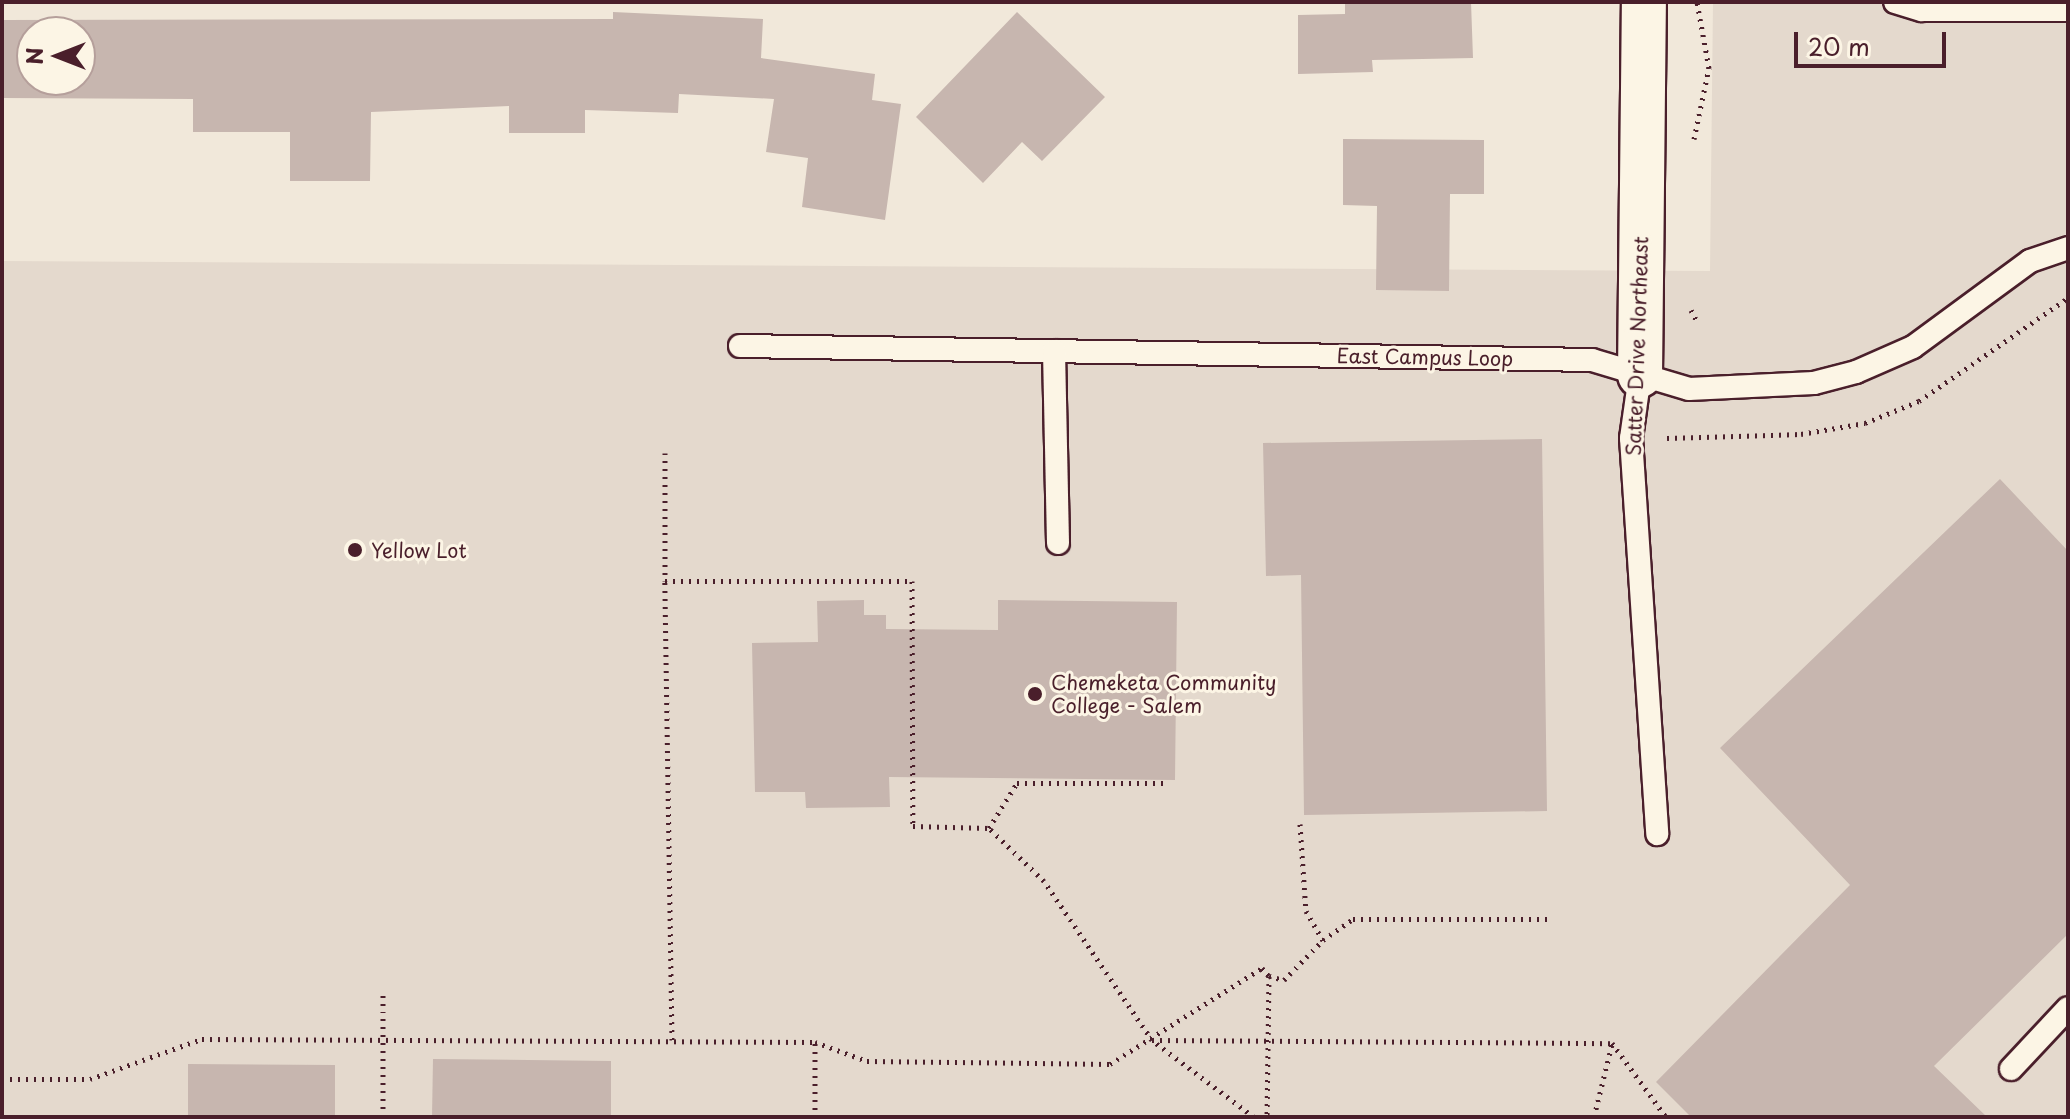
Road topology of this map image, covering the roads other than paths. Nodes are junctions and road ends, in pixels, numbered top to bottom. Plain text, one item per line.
1 (1644, 2) edge
2 (1895, 2) edge
3 (2068, 10) edge
4 (2068, 248) edge
5 (740, 346) dead end
6 (1054, 351) junction
7 (1640, 375) junction
8 (1058, 543) dead end
9 (1657, 834) dead end
10 (2068, 1008) edge
11 (2011, 1069) dead end

1 - 7 street, Satter Drive Northeast
2 - 3 lane
4 - 7 lane, East Campus Loop
5 - 6 lane, East Campus Loop
6 - 7 lane, East Campus Loop
6 - 8 lane
7 - 9 lane, Satter Drive Northeast
10 - 11 lane

